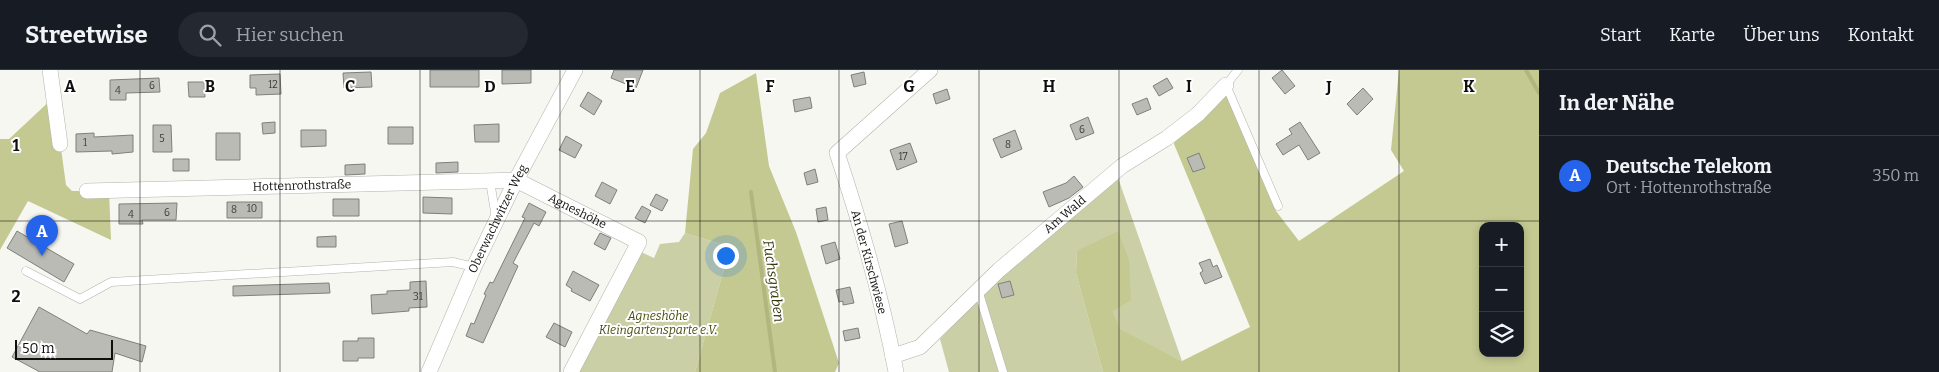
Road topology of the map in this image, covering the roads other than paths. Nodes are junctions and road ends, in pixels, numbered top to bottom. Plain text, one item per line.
1 (50, 70) edge
2 (575, 70) edge
3 (930, 70) edge
4 (1238, 70) edge
5 (1226, 85) junction
6 (60, 144) dead end
7 (516, 180) junction
8 (490, 181) junction
9 (87, 191) dead end
10 (1278, 206) dead end
11 (496, 222) junction
12 (474, 267) junction
13 (26, 271) dead end
14 (978, 290) junction
15 (892, 356) junction
16 (429, 372) edge
17 (571, 372) edge
18 (896, 372) edge
19 (1003, 372) edge

1 - 6 street
2 - 7 street, Oberwachwitzer Weg
3 - 15 street, An der Kirschwiese
4 - 5 lane, Am Wald
5 - 10 lane
5 - 14 street, Am Wald
7 - 8 street, Hottenrothstraße
7 - 11 street, Oberwachwitzer Weg
7 - 17 street, Agneshöhe
8 - 9 street, Hottenrothstraße
8 - 11 lane
11 - 12 street, Oberwachwitzer Weg
12 - 13 lane
12 - 16 street, Oberwachwitzer Weg
14 - 15 street, Am Wald
14 - 19 lane
15 - 18 street, An der Kirschwiese

